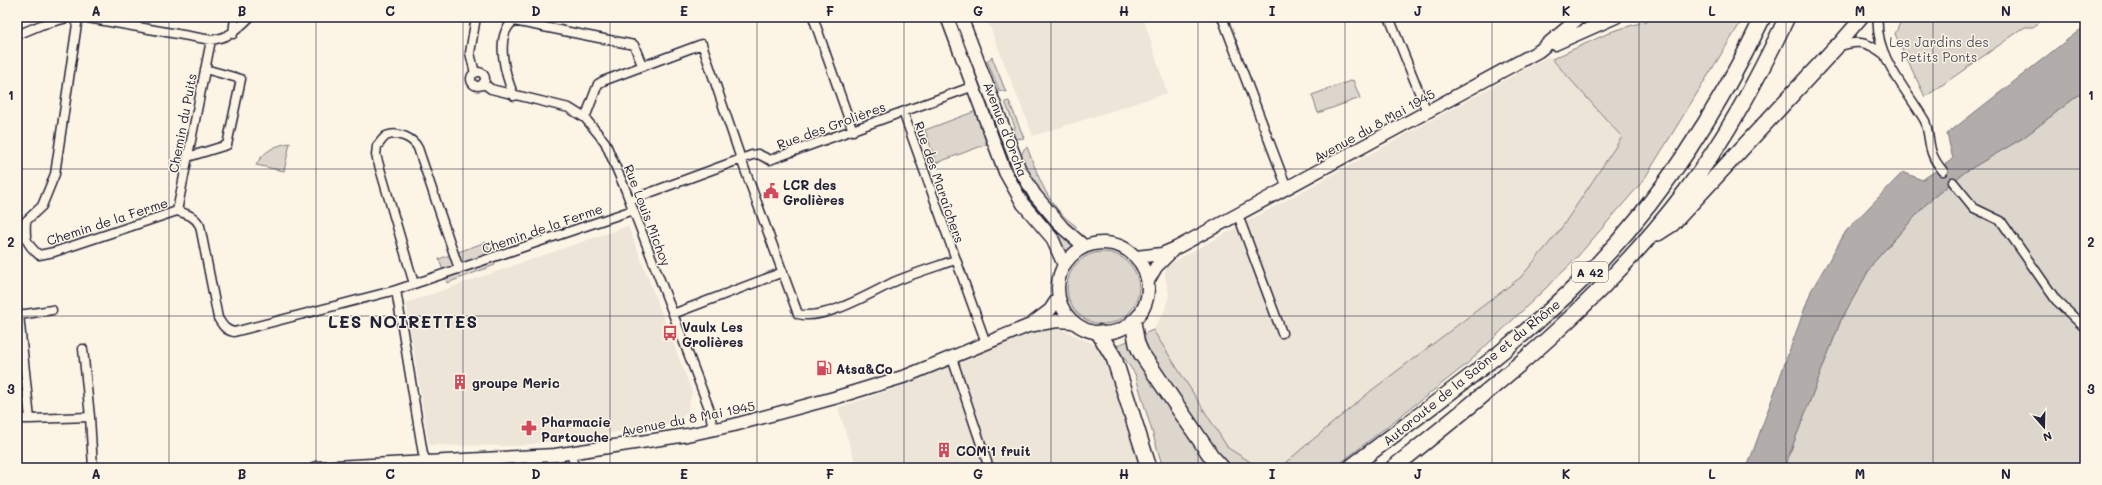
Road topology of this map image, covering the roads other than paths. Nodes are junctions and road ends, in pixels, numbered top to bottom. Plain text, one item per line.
1 (71, 17) edge
2 (78, 17) edge
3 (82, 17) edge
4 (235, 17) edge
5 (250, 17) edge
6 (476, 17) edge
7 (814, 17) edge
8 (947, 17) edge
9 (961, 17) edge
10 (1222, 17) edge
11 (1389, 17) edge
12 (1580, 17) edge
13 (1616, 17) edge
14 (1763, 17) edge
15 (1787, 17) edge
16 (1862, 17) edge
17 (1878, 17) edge
18 (513, 19) edge
19 (233, 34) junction
20 (17, 35) edge
21 (212, 40) junction
22 (1836, 47) junction
23 (1539, 51) junction
24 (1885, 55) junction
25 (642, 65) junction
26 (205, 69) junction
27 (974, 86) junction
28 (514, 96) junction
29 (903, 112) junction
30 (1427, 112) junction
31 (585, 118) junction
32 (853, 131) junction
33 (188, 157) junction
34 (741, 159) junction
35 (1943, 171) dead end
36 (1953, 182) dead end
37 (1287, 188) junction
38 (630, 200) junction
39 (633, 210) junction
40 (177, 211) junction
41 (1238, 215) junction
42 (1644, 242) junction
43 (1084, 246) junction
44 (1176, 248) junction
45 (1136, 257) junction
46 (955, 260) junction
47 (1064, 265) junction
48 (459, 269) junction
49 (783, 272) junction
50 (1148, 281) junction
51 (414, 284) junction
52 (396, 290) junction
53 (1058, 298) junction
54 (52, 310) dead end
55 (673, 314) junction
56 (1073, 322) junction
57 (1133, 322) junction
58 (1028, 326) junction
59 (2085, 328) edge
60 (1099, 333) junction
61 (1282, 333) dead end
62 (986, 343) junction
63 (83, 349) dead end
64 (952, 358) junction
65 (90, 417) junction
66 (17, 419) edge
67 (30, 419) junction
68 (713, 429) junction
69 (572, 454) junction
70 (428, 462) junction
71 (443, 465) edge
72 (93, 468) edge
73 (316, 468) edge
74 (574, 468) edge
75 (989, 468) edge
76 (1149, 468) edge
77 (1222, 468) edge
78 (1350, 468) edge
79 (1393, 468) edge

1 - 20 street
2 - 40 street, Chemin de la Ferme
3 - 21 street
4 - 19 street
5 - 19 street
6 - 28 street, Rue Louis Michoy
7 - 32 street
8 - 27 main road, Avenue d'Orcha
9 - 43 main road, Avenue d'Orcha
10 - 37 street
11 - 30 street
12 - 23 main road, Avenue du 8 Mai 1945
13 - 23 main road
14 - 78 highway, Autoroute de la Saône et du Rhône / A 42
15 - 42 highway, Autoroute de la Saône et du Rhône / A 42
16 - 22 main road
17 - 24 street
18 - 25 street
18 - 28 street
19 - 21 street
21 - 26 street, Chemin du Puits
22 - 24 street
22 - 42 highway
23 - 30 main road, Avenue du 8 Mai 1945
24 - 35 street
25 - 31 street
25 - 34 street, Rue des Maraîchers
26 - 33 street, Chemin du Puits
26 - 33 street
27 - 29 street, Rue des Grolières
27 - 47 main road, Avenue d'Orcha
28 - 31 street, Rue Louis Michoy
29 - 32 street, Rue des Grolières
29 - 46 street, Rue des Maraîchers
30 - 37 main road, Avenue du 8 Mai 1945
31 - 38 street, Rue Louis Michoy
32 - 34 street, Rue des Grolières
33 - 40 street, Chemin du Puits
34 - 38 street, Rue des Grolières
34 - 49 street, Rue des Maraîchers
36 - 59 street
37 - 41 main road, Avenue du 8 Mai 1945
38 - 39 street, Rue Louis Michoy
39 - 48 street, Chemin de la Ferme
39 - 55 street, Rue Louis Michoy
40 - 52 street, Chemin de la Ferme
41 - 44 main road, Avenue du 8 Mai 1945
41 - 61 street
42 - 79 highway, Autoroute de la Saône et du Rhône / A 42
43 - 45 main road
43 - 47 main road
44 - 45 main road, Avenue du 8 Mai 1945
44 - 50 main road, Avenue du 8 Mai 1945
45 - 50 main road
46 - 49 street, Rue des Maraîchers
46 - 62 street, Rue des Maraîchers
47 - 53 main road
48 - 51 street, Chemin de la Ferme
48 - 51 street
49 - 55 street
50 - 57 main road
51 - 52 street, Chemin de la Ferme
52 - 70 street
53 - 56 main road
53 - 58 main road, Avenue du 8 Mai 1945
54 - 67 street
55 - 68 street, Rue Louis Michoy
56 - 58 main road, Avenue du 8 Mai 1945
56 - 60 main road
57 - 60 main road
57 - 77 highway
58 - 62 main road, Avenue du 8 Mai 1945
60 - 76 highway
62 - 64 main road, Avenue du 8 Mai 1945
63 - 65 street
64 - 68 main road, Avenue du 8 Mai 1945
64 - 75 street
65 - 67 street
65 - 72 street
66 - 67 street
68 - 69 main road, Avenue du 8 Mai 1945
69 - 71 main road, Avenue du 8 Mai 1945
69 - 74 street
70 - 71 main road, Avenue du 8 Mai 1945
70 - 73 main road, Avenue du 8 Mai 1945

